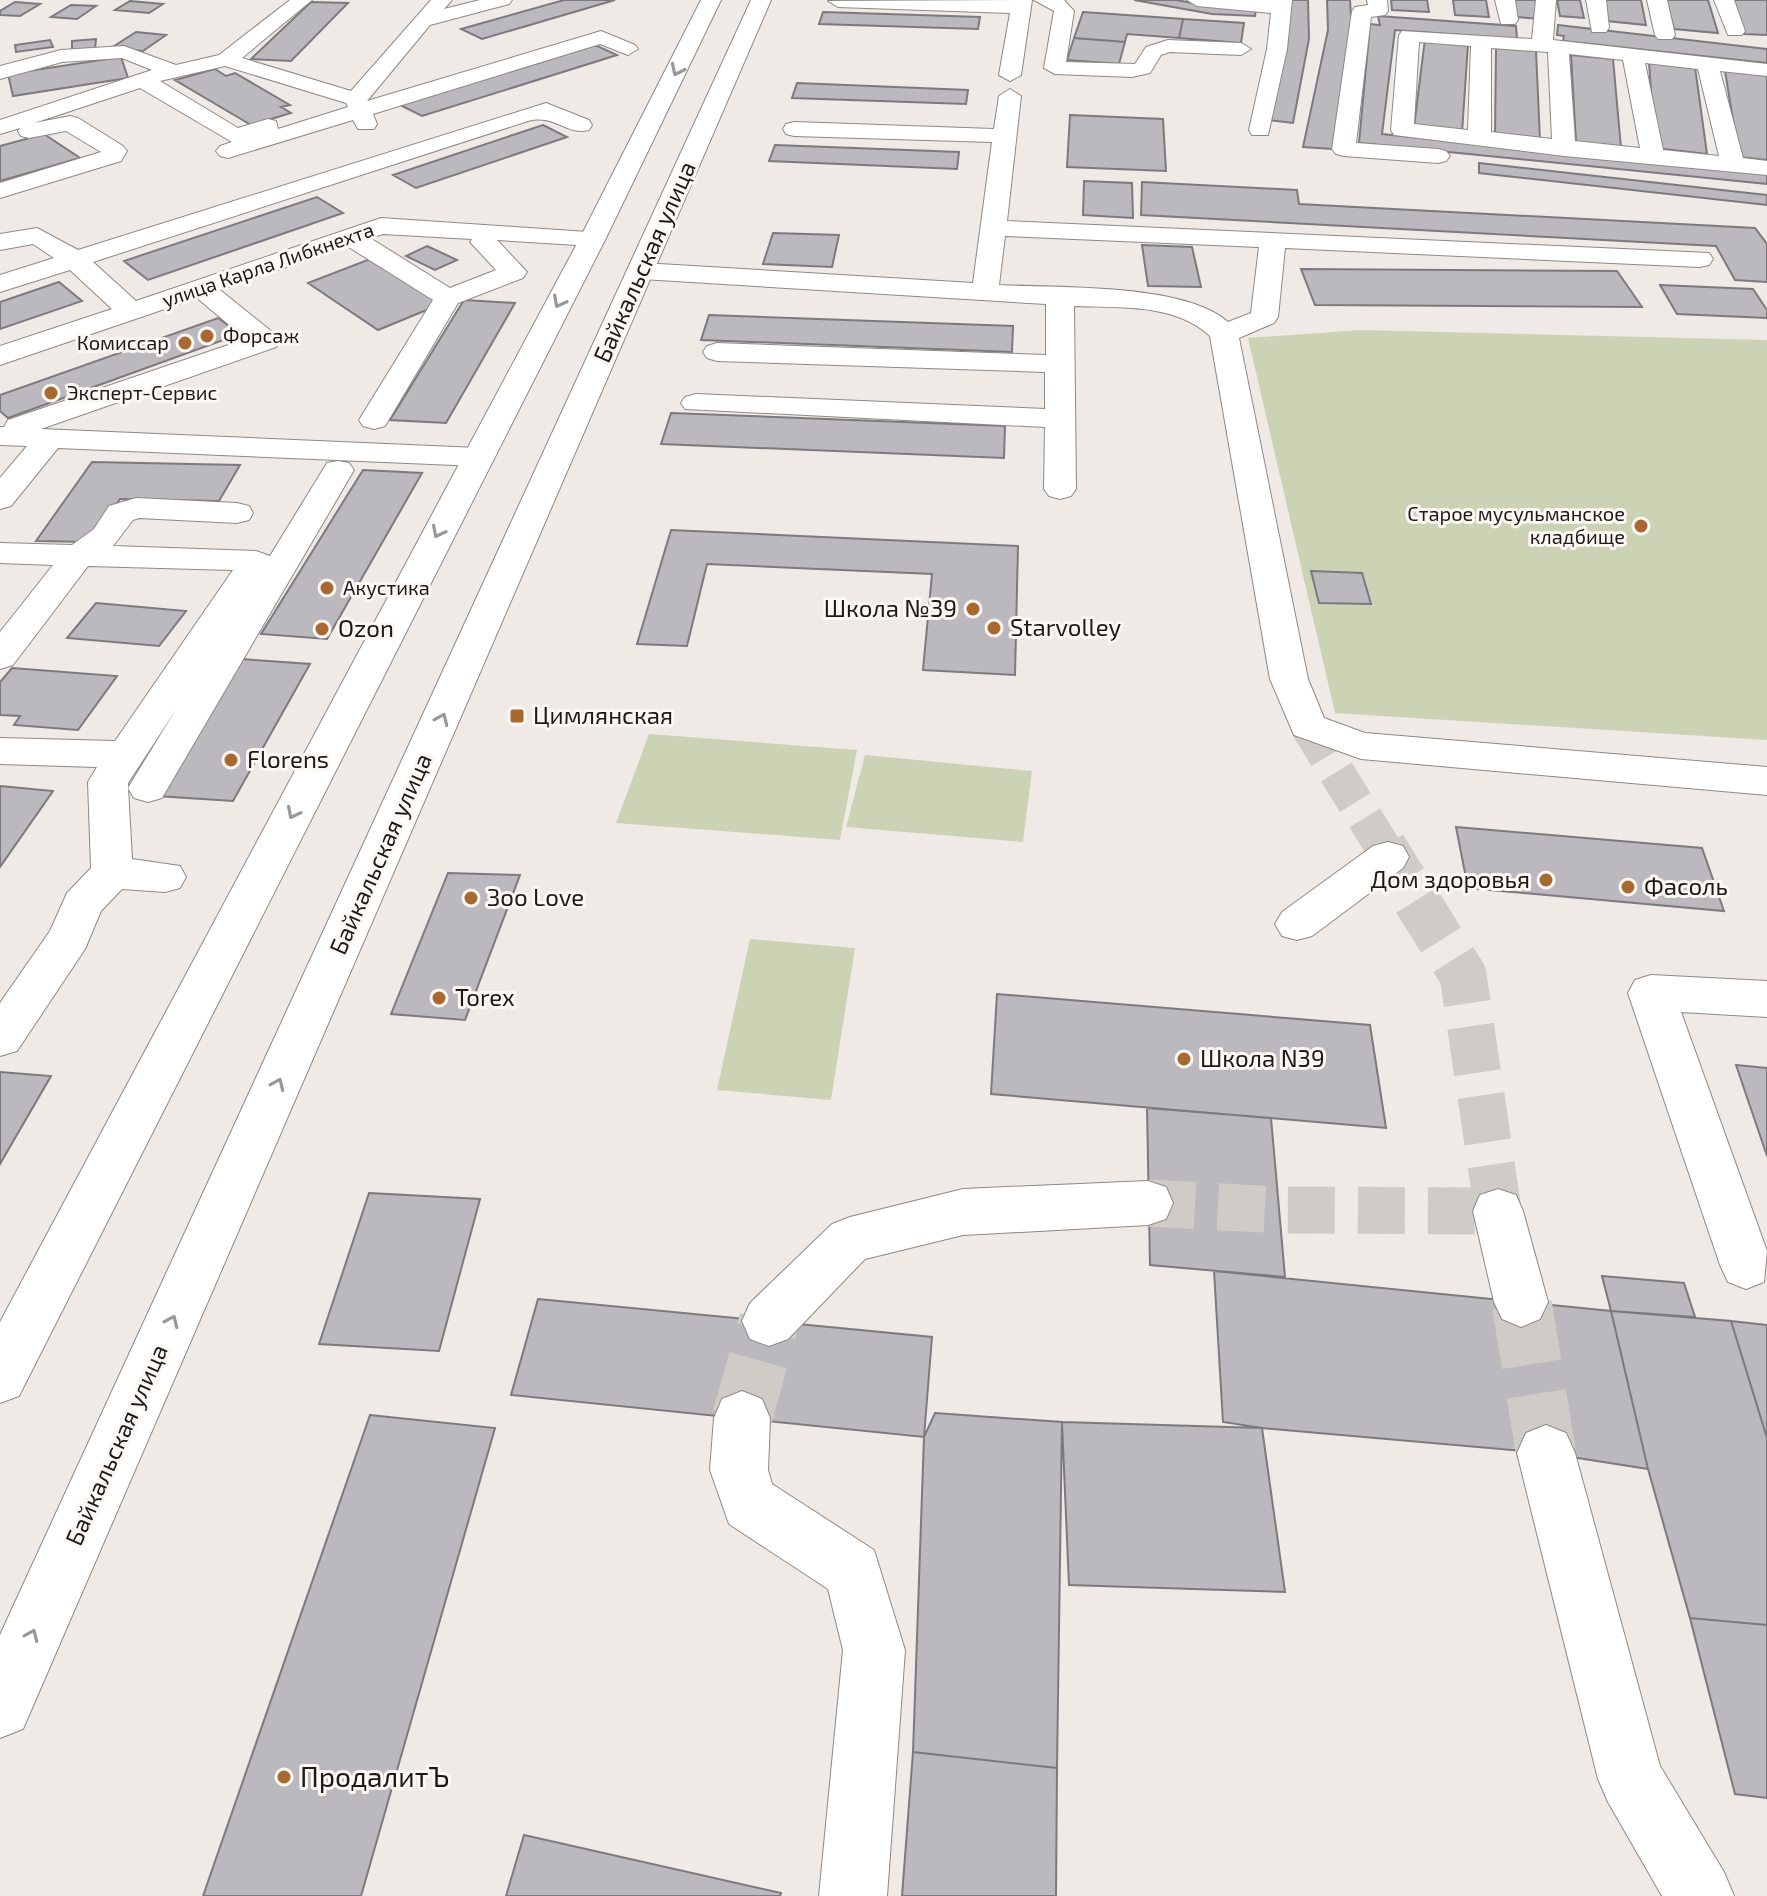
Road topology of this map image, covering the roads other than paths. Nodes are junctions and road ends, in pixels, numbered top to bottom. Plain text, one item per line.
1 (302, 0) edge
2 (442, 0) edge
3 (502, 0) edge
4 (711, 0) edge
5 (761, 0) edge
6 (1044, 0) edge
7 (1197, 0) edge
8 (1546, 0) edge
9 (1596, 0) edge
10 (1657, 0) edge
11 (1724, 0) edge
12 (838, 1) edge
13 (1240, 3) edge
14 (1021, 4) edge
15 (1282, 4) edge
16 (1377, 6) edge
17 (1506, 10) edge
18 (1404, 13) dead end
19 (424, 21) junction
20 (1560, 23) junction
21 (1599, 28) junction
22 (1482, 30) junction
23 (1752, 45) dead end
24 (1550, 46) junction
25 (628, 49) dead end
26 (1241, 49) dead end
27 (1633, 56) junction
28 (226, 60) junction
29 (1707, 63) junction
30 (1055, 68) junction
31 (1767, 70) edge
32 (173, 71) junction
33 (0, 73) edge
34 (151, 85) junction
35 (1009, 98) junction
36 (357, 105) junction
37 (798, 119) dead end
38 (55, 124) junction
39 (581, 125) dead end
40 (3, 126) edge
41 (1260, 130) dead end
42 (1479, 139) junction
43 (1564, 149) junction
44 (228, 151) dead end
45 (1653, 157) junction
46 (1733, 164) junction
47 (1767, 168) edge
48 (361, 185) junction
49 (1767, 189) edge
50 (0, 191) edge
51 (381, 226) junction
52 (994, 228) junction
53 (489, 233) junction
54 (351, 238) junction
55 (593, 238) junction
56 (1273, 240) junction
57 (0, 242) edge
58 (74, 259) junction
59 (1700, 259) dead end
60 (642, 271) junction
61 (0, 284) edge
62 (201, 288) junction
63 (985, 291) junction
64 (1060, 296) junction
65 (448, 298) junction
66 (132, 312) junction
67 (1224, 334) junction
68 (717, 352) dead end
69 (0, 356) edge
70 (1060, 364) junction
71 (696, 403) dead end
72 (1060, 419) junction
73 (374, 420) dead end
74 (0, 427) edge
75 (0, 436) edge
76 (50, 438) junction
77 (478, 457) junction
78 (338, 470) dead end
79 (1060, 489) dead end
80 (0, 499) edge
81 (237, 513) dead end
82 (0, 553) edge
83 (77, 557) junction
84 (0, 657) edge
85 (165, 697) junction
86 (202, 698) junction
87 (0, 751) edge
88 (127, 755) junction
89 (1767, 781) edge
90 (148, 788) dead end
91 (1388, 857) dead end
92 (112, 873) junction
93 (165, 877) dead end
94 (1297, 924) dead end
95 (1767, 999) edge
96 (1, 1038) edge
97 (1148, 1203) tunnel mouth
98 (1498, 1211) dead end
99 (1746, 1265) dead end
100 (1521, 1302) tunnel mouth
101 (769, 1321) tunnel mouth
102 (0, 1377) edge
103 (742, 1418) tunnel mouth
104 (1546, 1453) tunnel mouth
105 (0, 1706) edge
106 (853, 1896) edge
107 (1700, 1896) edge

1 - 28 main road
2 - 19 main road
3 - 19 main road
4 -> 55 main road
5 - 60 main road, Байкальская улица
6 - 30 main road
7 - 13 main road
8 - 20 main road
9 - 21 main road
10 - 21 main road
11 - 23 main road
12 - 14 main road
13 - 15 main road
14 - 35 main road
15 - 41 main road
16 - 18 main road
16 - 49 main road
17 - 20 main road
17 - 22 main road
19 - 36 main road
20 - 21 main road
20 - 24 main road
22 - 24 main road
22 - 42 main road
22 - 42 main road
24 - 27 main road
24 - 43 main road
25 - 36 main road
26 - 30 main road
27 - 29 main road
27 - 45 main road
28 - 32 main road
28 - 36 main road
29 - 31 main road
29 - 46 main road
30 - 35 main road
32 - 33 main road
32 - 34 main road
34 - 36 main road
34 - 38 main road
34 - 40 main road
35 - 37 main road
35 - 52 main road
36 - 44 main road
36 - 48 main road
38 - 40 main road
38 - 50 main road
39 - 48 main road
42 - 43 main road
43 - 45 main road
45 - 46 main road
46 - 47 main road
48 - 51 main road
48 - 58 main road
51 - 53 main road, улица Карла Либкнехта
51 - 54 main road, улица Карла Либкнехта
52 - 56 main road
52 - 63 main road
53 - 55 main road, улица Карла Либкнехта
53 - 65 main road
54 - 62 main road, улица Карла Либкнехта
54 - 65 main road
55 -> 77 main road
56 - 59 main road
56 - 67 main road
57 - 58 main road
58 - 61 main road
58 - 66 main road
60 - 63 main road
105 -> 60 main road, Байкальская улица
62 - 66 main road, улица Карла Либкнехта
62 - 74 main road
63 - 64 main road
64 - 67 main road
64 - 70 main road
65 - 73 main road
66 - 69 main road, улица Карла Либкнехта
67 - 89 main road
68 - 70 main road
70 - 72 main road
71 - 72 main road
72 - 79 main road
75 - 76 main road
76 - 77 main road
76 - 80 main road
77 -> 102 main road
78 - 86 main road
81 - 83 main road
82 - 83 main road
83 - 84 main road
83 - 85 main road
85 - 86 main road
85 - 88 main road
86 - 90 main road
87 - 88 main road
88 - 92 main road
91 - 94 main road
92 - 93 main road
92 - 96 main road
95 - 99 main road
97 - 101 main road
98 - 100 main road
103 - 106 main road
104 - 107 main road

